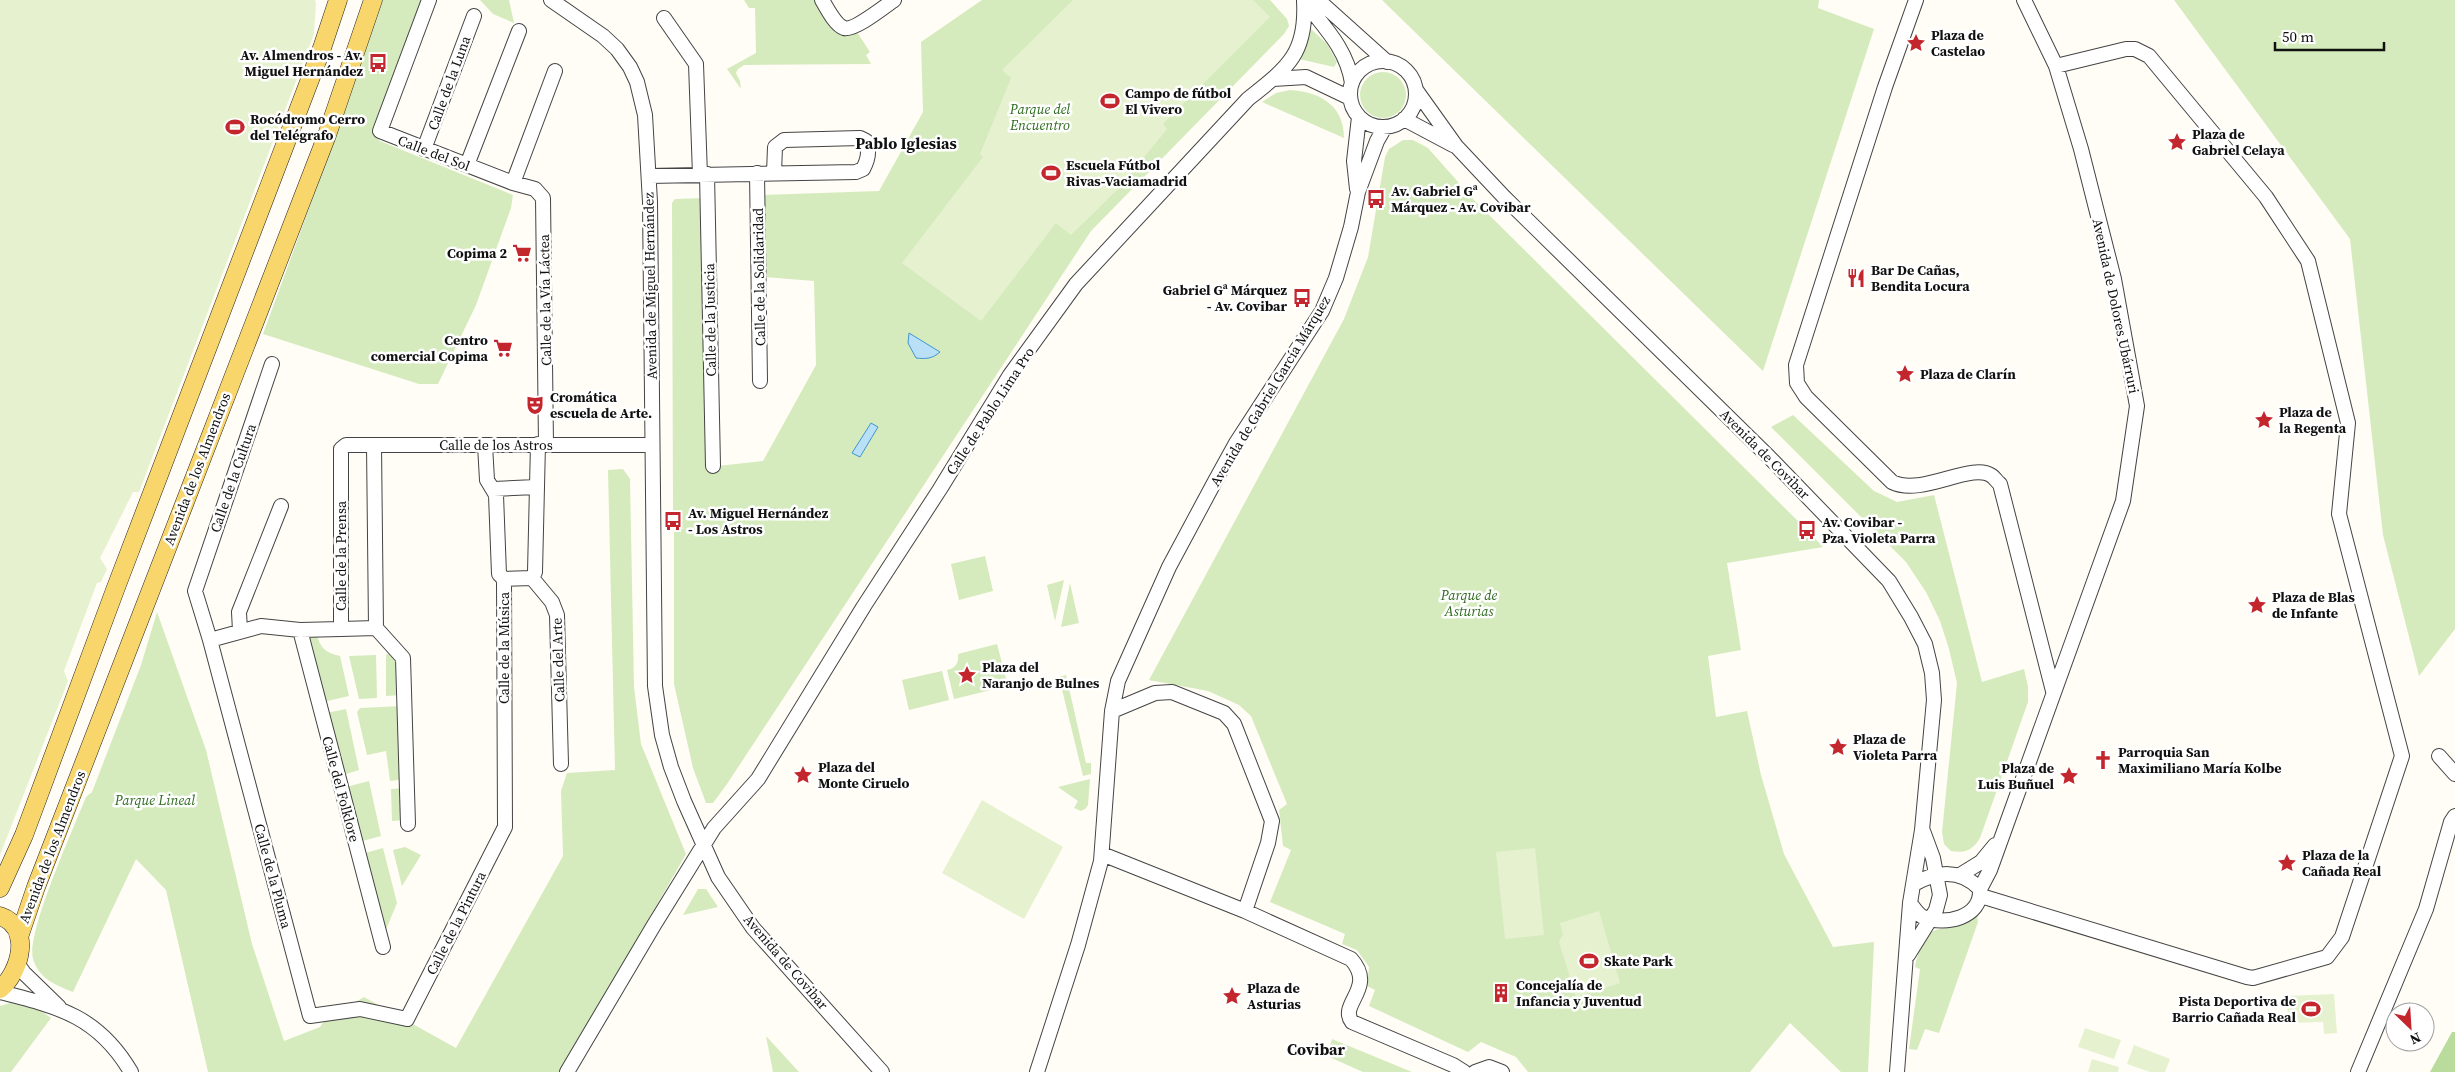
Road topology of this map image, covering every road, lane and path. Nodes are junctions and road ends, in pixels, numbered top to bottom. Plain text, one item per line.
1 (338, 0) edge
2 (373, 0) edge
3 (429, 0) edge
4 (551, 0) edge
5 (822, 0) edge
6 (894, 0) edge
7 (1309, 0) edge
8 (1916, 0) edge
9 (2024, 0) edge
10 (474, 16) dead end
11 (664, 18) dead end
12 (519, 31) dead end
13 (1387, 62) junction
14 (2056, 66) junction
15 (555, 71) dead end
16 (1273, 79) junction
17 (1352, 83) junction
18 (1416, 90) junction
19 (1350, 98) junction
20 (1359, 117) junction
21 (1404, 119) junction
22 (1385, 127) junction
23 (1456, 146) junction
24 (424, 149) junction
25 (467, 165) junction
26 (757, 173) junction
27 (774, 173) junction
28 (703, 175) junction
29 (649, 176) junction
30 (513, 183) junction
31 (535, 189) joint
32 (1358, 192) junction
33 (272, 364) dead end
34 (760, 381) dead end
35 (542, 444) junction
36 (374, 445) junction
37 (485, 445) junction
38 (652, 445) junction
39 (340, 449) joint
40 (713, 466) dead end
41 (536, 487) junction
42 (494, 489) junction
43 (281, 506) dead end
44 (532, 578) junction
45 (504, 579) junction
46 (376, 628) junction
47 (341, 629) junction
48 (300, 630) junction
49 (240, 631) junction
50 (210, 640) junction
51 (2053, 691) junction
52 (1112, 711) junction
53 (2439, 756) dead end
54 (561, 764) dead end
55 (2455, 774) edge
56 (2455, 816) edge
57 (408, 824) dead end
58 (504, 827) joint
59 (1922, 830) junction
60 (1999, 841) junction
61 (704, 844) junction
62 (1102, 854) junction
63 (1937, 874) junction
64 (1960, 875) junction
65 (1914, 884) junction
66 (0, 888) edge
67 (1981, 892) junction
68 (1910, 903) junction
69 (1245, 911) junction
70 (0, 916) edge
71 (1932, 919) junction
72 (19, 937) junction
73 (383, 947) dead end
74 (1906, 960) junction
75 (17, 964) junction
76 (0, 991) edge
77 (60, 1008) junction
78 (407, 1019) joint
79 (130, 1072) edge
80 (567, 1072) edge
81 (882, 1072) edge
82 (1037, 1072) edge
83 (1464, 1072) edge
84 (1475, 1072) edge
85 (1502, 1072) edge
86 (1897, 1072) edge
87 (2358, 1072) edge

1 - 66 main road
2 - 72 main road, Avenida de los Almendros
3 - 24 street, Calle del Sol
4 - 29 street, Avenida de Miguel Hernández
5 - 6 street
7 - 13 street
7 - 16 street
7 - 17 street
8 - 51 street
9 - 14 street, Avenida de Dolores Ubárruri
10 - 24 street, Calle de la Luna
11 - 28 street, Calle de la Justicia
12 - 25 street
13 - 17 street
13 - 18 street
14 - 51 street, Avenida de Dolores Ubárruri
14 - 67 street
15 - 30 street
16 - 19 street
16 - 61 street, Calle de Pablo Lima Pro
17 - 19 street
18 - 21 street
18 - 23 street, Avenida de Covibar
19 - 20 street
20 - 22 street
20 - 32 street, Avenida de Gabriel García Márquez
21 - 22 street
21 - 23 street, Avenida de Covibar
22 - 32 street, Avenida de Gabriel García Márquez
23 - 59 street, Avenida de Covibar
24 - 25 street, Calle del Sol
25 - 30 street, Calle del Sol
26 - 27 street
26 - 28 street
26 - 34 street, Calle de la Solidaridad
27 - 27 street
28 - 29 street
28 - 40 street, Calle de la Justicia
29 - 38 street, Avenida de Miguel Hernández
30 - 31 street, Calle del Sol
31 - 35 street, Calle de la Vía Láctea
32 - 52 street, Avenida de Gabriel García Márquez
33 - 50 street, Calle de la Cultura
35 - 37 street, Calle de los Astros
35 - 38 street, Calle de los Astros
35 - 41 street
36 - 37 street, Calle de los Astros
36 - 39 street, Calle de los Astros
36 - 46 street
37 - 42 street, Calle de la Música
38 - 61 street, Avenida de Miguel Hernández
39 - 47 street, Calle de la Prensa
41 - 42 street
41 - 44 street
42 - 45 street, Calle de la Música
43 - 49 street
44 - 45 street
44 - 54 street, Calle del Arte
45 - 58 street, Calle de la Música
46 - 47 street, Calle de la Prensa
46 - 57 street
47 - 48 street
48 - 49 street
48 - 73 street, Calle del Folklore
49 - 50 street
50 - 78 street, Calle de la Pluma
51 - 60 street, Avenida de Dolores Ubárruri
52 - 62 street, Avenida de Gabriel García Márquez
52 - 69 street
53 - 55 street
56 - 87 street
58 - 78 street, Calle de la Pintura
59 - 63 street, Avenida de Covibar
59 - 65 street, Avenida de Covibar
60 - 64 street, Avenida de Dolores Ubárruri
60 - 67 street, Avenida de Dolores Ubárruri
61 - 80 street, Calle de Pablo Lima Pro
61 - 81 street, Avenida de Covibar
62 - 69 street
62 - 82 street, Avenida de Gabriel García Márquez
63 - 64 street
63 - 65 street
63 - 71 street, Avenida de Covibar
64 - 67 street
65 - 68 street, Avenida de Covibar
67 - 71 street, Avenida de Dolores Ubárruri
68 - 71 street
68 - 74 street, Avenida de Covibar
69 - 83 street
70 - 72 main road
71 - 74 street, Avenida de Covibar
72 - 75 main road, Avenida de los Almendros
74 - 86 street, Avenida de Covibar
75 - 76 main road
75 - 77 street
76 - 77 street
77 - 79 street
84 - 85 street

